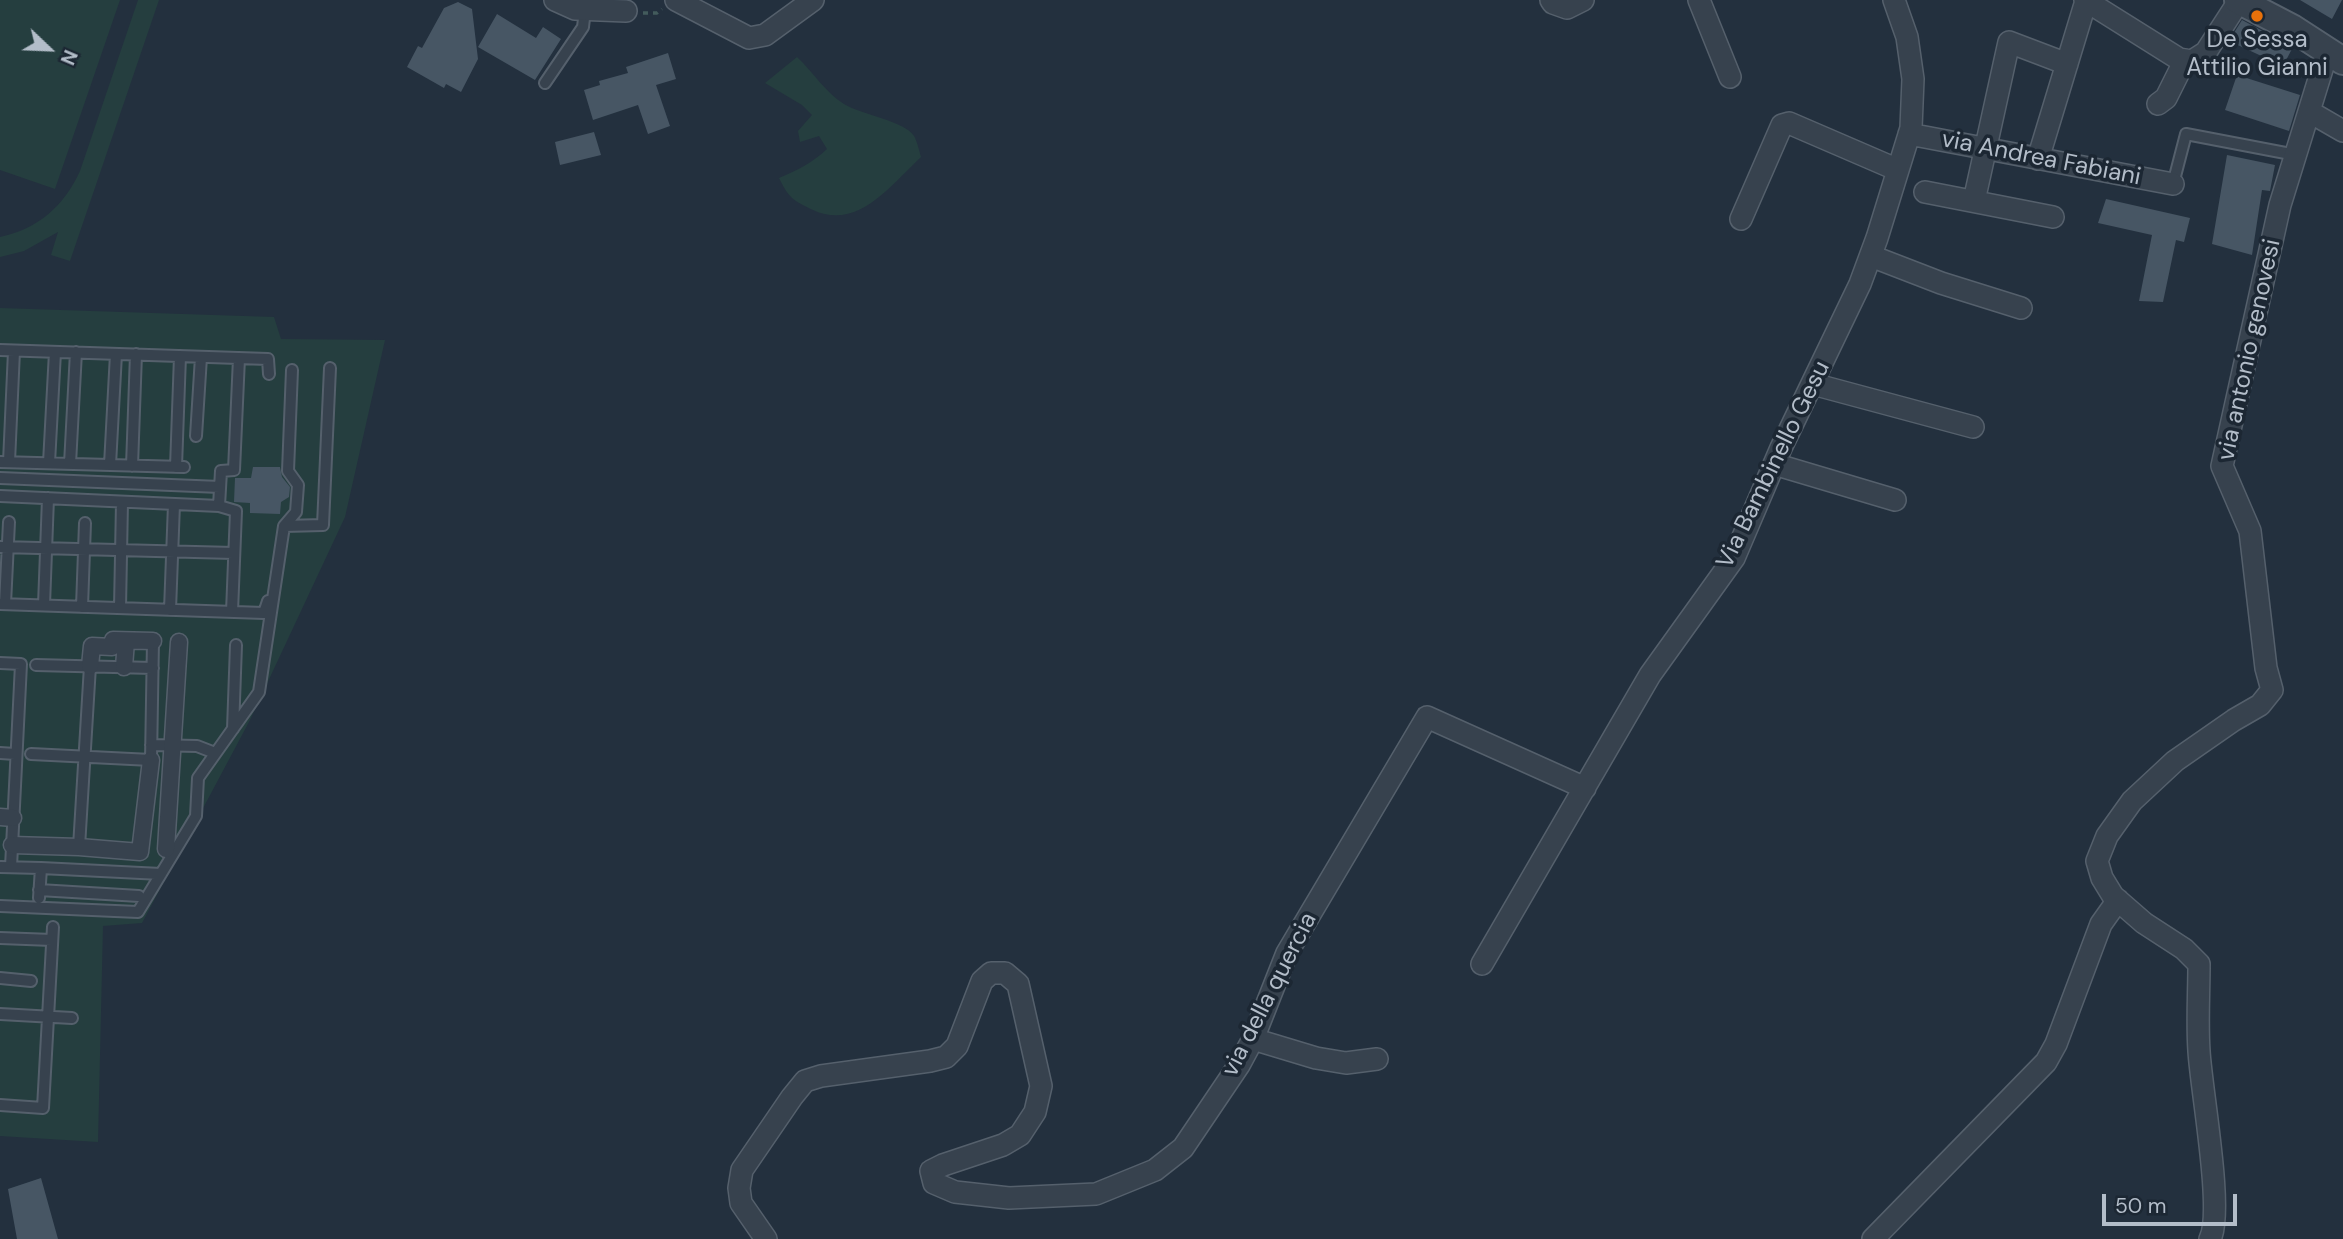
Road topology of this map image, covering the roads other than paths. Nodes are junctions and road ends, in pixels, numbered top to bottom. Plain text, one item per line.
1 (555, 0) edge
2 (676, 0) edge
3 (813, 0) edge
4 (1551, 0) edge
5 (1583, 0) edge
6 (1699, 0) edge
7 (1894, 0) edge
8 (2086, 0) edge
9 (2239, 0) edge
10 (585, 10) junction
11 (626, 11) road end
12 (2335, 55) edge
13 (2185, 60) junction
14 (2067, 64) junction
15 (1730, 77) dead end
16 (545, 83) dead end
17 (2158, 104) dead end
18 (2310, 112) junction
19 (2343, 131) edge
20 (1909, 134) junction
21 (1986, 149) junction
22 (2296, 155) junction
23 (2038, 159) junction
24 (1898, 170) junction
25 (2173, 184) joint
26 (1925, 191) dead end
27 (1975, 201) junction
28 (2053, 217) dead end
29 (1741, 219) dead end
30 (1871, 256) junction
31 (2021, 307) dead end
32 (0, 350) edge
33 (14, 351) junction
34 (55, 352) junction
35 (76, 352) junction
36 (116, 354) junction
37 (136, 354) junction
38 (180, 356) junction
39 (201, 356) junction
40 (239, 358) junction
41 (330, 368) dead end
42 (292, 370) dead end
43 (269, 374) dead end
44 (1813, 384) junction
45 (1973, 427) dead end
46 (196, 436) dead end
47 (5, 462) edge
48 (49, 463) junction
49 (70, 464) junction
50 (1774, 464) junction
51 (110, 465) junction
52 (132, 466) junction
53 (153, 466) junction
54 (0, 478) edge
55 (154, 484) junction
56 (220, 487) junction
57 (0, 496) edge
58 (48, 498) junction
59 (1895, 500) dead end
60 (122, 502) junction
61 (174, 504) junction
62 (219, 506) junction
63 (9, 522) dead end
64 (85, 523) dead end
65 (284, 526) junction
66 (4, 547) edge
67 (46, 548) junction
68 (84, 549) junction
69 (121, 550) junction
70 (172, 551) junction
71 (234, 552) junction
72 (278, 568) junction
73 (2, 604) edge
74 (44, 605) junction
75 (82, 607) junction
76 (120, 608) junction
77 (170, 610) junction
78 (232, 612) junction
79 (126, 640) junction
80 (153, 641) joint
81 (179, 642) dead end
82 (236, 645) dead end
83 (0, 663) edge
84 (36, 665) dead end
85 (90, 666) junction
86 (124, 667) junction
87 (153, 668) junction
88 (233, 729) junction
89 (173, 746) junction
90 (0, 753) edge
91 (151, 753) junction
92 (15, 754) junction
93 (30, 754) dead end
94 (215, 754) junction
95 (85, 757) junction
96 (1585, 788) junction
97 (6, 817) edge
98 (12, 845) junction
99 (79, 847) junction
100 (166, 849) dead end
101 (5, 867) edge
102 (41, 868) junction
103 (161, 874) junction
104 (139, 896) dead end
105 (2118, 900) junction
106 (0, 906) edge
107 (53, 927) dead end
108 (0, 937) edge
109 (52, 940) junction
110 (1482, 964) dead end
111 (0, 978) edge
112 (31, 981) dead end
113 (0, 1014) edge
114 (49, 1017) junction
115 (72, 1018) dead end
116 (1253, 1039) junction
117 (1377, 1059) dead end
118 (0, 1105) edge
119 (766, 1239) edge
120 (1873, 1239) edge
121 (2210, 1239) edge

1 - 10 street
2 - 3 street
4 - 5 street
6 - 15 street
7 - 20 street, Via Bambinello Gesu
8 - 13 street
8 - 14 street
9 - 12 street
9 - 13 street
10 - 11 street
10 - 16 lane
12 - 18 street, via antonio genovesi
13 - 17 street
14 - 21 street
14 - 23 street
18 - 19 street
18 - 22 street, via antonio genovesi
20 - 21 street, via Andrea Fabiani
20 - 24 street, Via Bambinello Gesu
21 - 23 street, via Andrea Fabiani
21 - 27 street
22 - 25 lane
22 - 105 street, via antonio genovesi
23 - 25 street, via Andrea Fabiani
24 - 29 street
24 - 30 street, Via Bambinello Gesu
26 - 27 street
27 - 28 street
30 - 31 street
30 - 44 street, Via Bambinello Gesu
32 - 33 lane
33 - 34 lane
33 - 47 lane
34 - 35 lane
34 - 48 lane
35 - 36 lane
35 - 49 lane
36 - 37 lane
36 - 51 lane
37 - 38 lane
37 - 52 lane
38 - 39 lane
38 - 53 lane
39 - 40 lane
39 - 46 lane
40 - 43 lane
40 - 56 lane
41 - 65 lane
42 - 65 lane
44 - 45 street
44 - 50 street, Via Bambinello Gesu
47 - 48 lane
48 - 49 lane
49 - 51 lane
50 - 59 street
50 - 96 street, Via Bambinello Gesu
51 - 52 lane
52 - 53 lane
53 - 55 lane
54 - 55 lane
55 - 56 lane
56 - 62 lane
57 - 58 lane
58 - 60 lane
58 - 67 lane
60 - 61 lane
60 - 69 lane
61 - 62 lane
61 - 70 lane
62 - 71 lane
63 - 66 lane
64 - 68 lane
65 - 72 lane
66 - 67 lane
66 - 73 lane
67 - 68 lane
67 - 74 lane
68 - 69 lane
68 - 75 lane
69 - 70 lane
69 - 76 lane
70 - 71 lane
70 - 77 lane
71 - 78 lane
72 - 78 lane
72 - 88 lane
73 - 74 lane
74 - 75 lane
75 - 76 lane
76 - 77 lane
77 - 78 lane
79 - 80 street
79 - 85 street
79 - 86 street
80 - 87 lane
81 - 89 street
82 - 88 lane
83 - 92 lane
84 - 85 lane
85 - 86 lane
85 - 95 lane
86 - 87 lane
87 - 91 lane
88 - 94 lane
89 - 91 lane
89 - 94 lane
89 - 100 street
90 - 92 lane
91 - 95 lane
91 - 99 street
92 - 97 lane
93 - 95 lane
94 - 103 lane
95 - 99 lane
96 - 110 street, Via Bambinello Gesu
96 - 116 street, via della quercia
97 - 98 lane
98 - 99 street
98 - 101 lane
101 - 102 lane
102 - 103 lane
102 - 104 lane
103 - 106 lane
105 - 120 street
105 - 121 street, via antonio genovesi
107 - 109 lane
108 - 109 lane
109 - 114 lane
111 - 112 lane
113 - 114 lane
114 - 115 lane
114 - 118 lane
116 - 117 street
116 - 119 street, via della quercia

